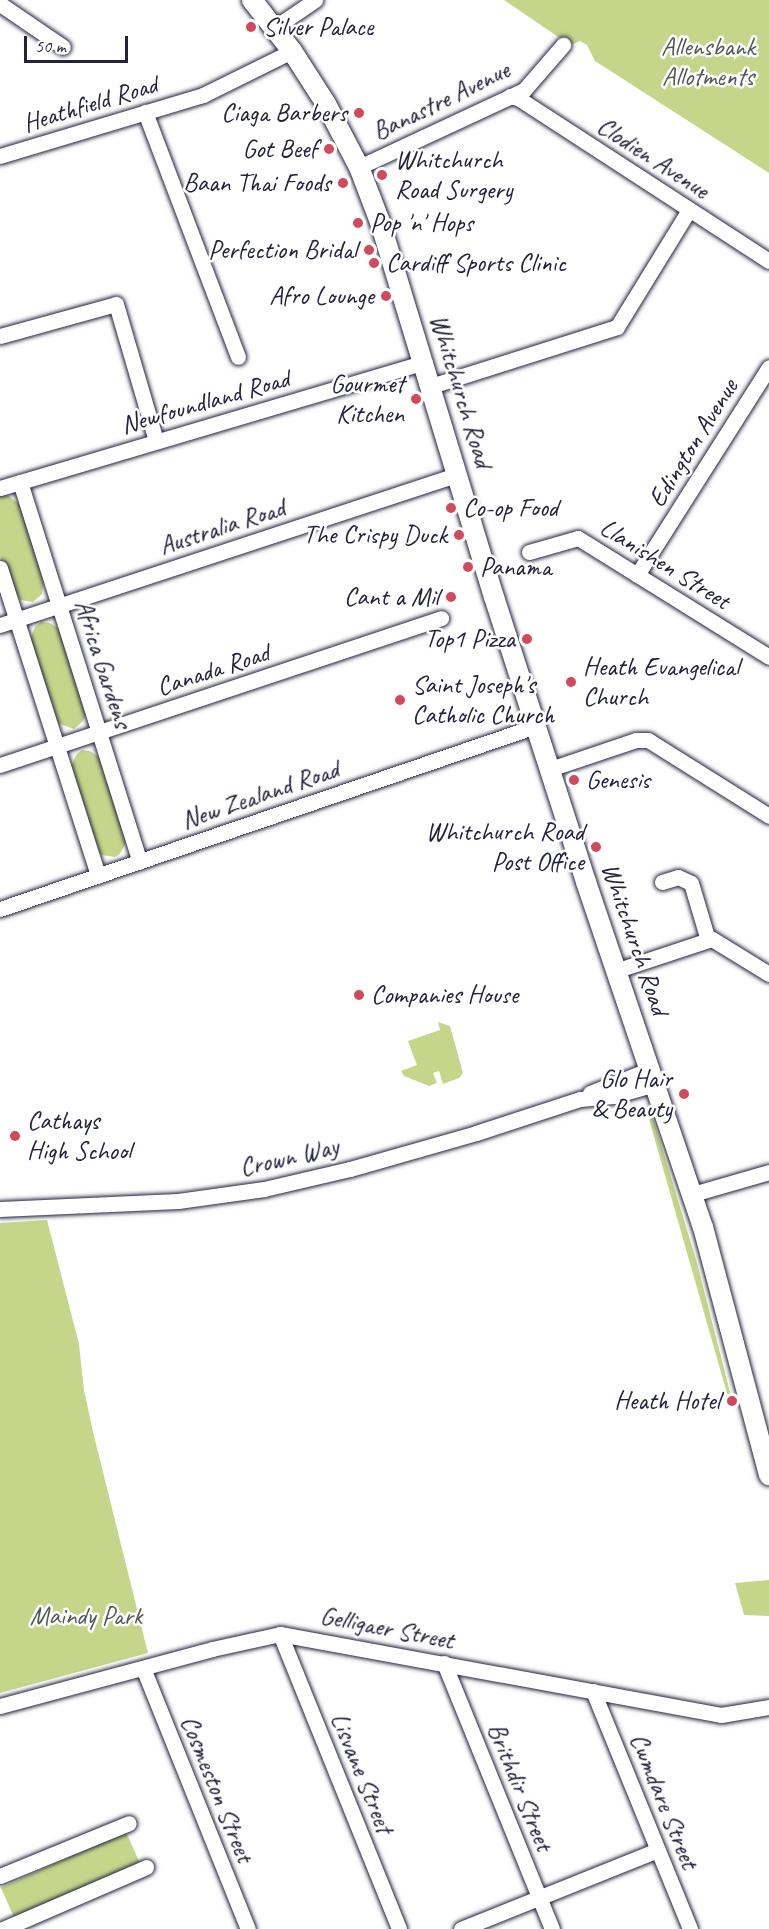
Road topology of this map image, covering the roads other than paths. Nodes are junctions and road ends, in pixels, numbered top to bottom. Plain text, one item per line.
1 (252, 0) edge
2 (315, 0) edge
3 (0, 4) edge
4 (274, 28) junction
5 (563, 45) dead end
6 (63, 47) dead end
7 (292, 51) junction
8 (510, 96) junction
9 (145, 112) junction
10 (0, 156) edge
11 (359, 166) junction
12 (689, 210) junction
13 (769, 261) edge
14 (0, 336) edge
15 (238, 357) dead end
16 (424, 362) junction
17 (769, 367) edge
18 (431, 386) junction
19 (156, 441) junction
20 (458, 474) junction
21 (20, 482) junction
22 (0, 488) edge
23 (529, 552) dead end
24 (0, 568) edge
25 (638, 575) junction
26 (59, 606) junction
27 (441, 618) dead end
28 (17, 620) junction
29 (0, 625) edge
30 (768, 654) edge
31 (536, 726) junction
32 (99, 733) junction
33 (57, 746) junction
34 (0, 765) edge
35 (550, 769) junction
36 (769, 816) edge
37 (140, 862) junction
38 (98, 876) junction
39 (662, 882) dead end
40 (0, 909) edge
41 (708, 940) junction
42 (618, 970) junction
43 (769, 974) edge
44 (654, 1077) junction
45 (769, 1172) edge
46 (693, 1194) junction
47 (0, 1209) edge
48 (769, 1475) edge
49 (280, 1634) junction
50 (444, 1663) junction
51 (142, 1668) junction
52 (593, 1691) junction
53 (0, 1706) edge
54 (769, 1707) edge
55 (129, 1823) dead end
56 (658, 1850) junction
57 (146, 1867) dead end
58 (0, 1876) edge
59 (539, 1898) junction
60 (3, 1929) edge
61 (248, 1929) edge
62 (399, 1929) edge
63 (461, 1929) edge
64 (552, 1929) edge
65 (690, 1929) edge

1 - 4 main road, Whitchurch Road
2 - 4 street
3 - 6 street
4 - 7 main road, Whitchurch Road
5 - 8 street, Banastre Avenue
7 - 9 street, Heathfield Road
7 - 11 main road, Whitchurch Road
8 - 11 street, Banastre Avenue
8 - 12 street, Clodien Avenue
9 - 10 street, Heathfield Road
9 - 15 street
11 - 16 main road, Whitchurch Road
12 - 13 street, Clodien Avenue
12 - 18 street
14 - 19 street
16 - 18 main road, Whitchurch Road
16 - 19 street, Newfoundland Road
17 - 25 street, Edington Avenue
18 - 20 main road, Whitchurch Road
19 - 21 street, Newfoundland Road
20 - 26 street, Australia Road
20 - 31 main road, Whitchurch Road
21 - 22 street, Newfoundland Road
21 - 26 street, Africa Gardens
23 - 25 street, Llanishen Street
24 - 28 street
25 - 30 street, Llanishen Street
26 - 28 street, Australia Road
26 - 32 street, Africa Gardens
27 - 32 street, Canada Road
28 - 29 street, Australia Road
28 - 33 street
31 - 35 main road, Whitchurch Road
31 - 37 street, New Zealand Road
32 - 33 street, Canada Road
32 - 37 street, Africa Gardens
33 - 34 street, Canada Road
33 - 38 street
35 - 36 street
35 - 42 main road, Whitchurch Road
37 - 38 street, New Zealand Road
38 - 40 street, New Zealand Road
39 - 41 street
41 - 42 street
41 - 43 street
42 - 44 main road, Whitchurch Road
44 - 46 main road, Whitchurch Road
44 - 47 street, Crown Way
45 - 46 street
46 - 48 main road, Whitchurch Road
49 - 50 street, Gelligaer Street
49 - 51 street, Gelligaer Street
49 - 62 street, Lisvane Street
50 - 52 street, Gelligaer Street
50 - 59 street, Brithdir Street
51 - 53 street, Gelligaer Street
51 - 61 street, Cosmeston Street
52 - 54 street, Gelligaer Street
52 - 56 street, Cwmdare Street
55 - 58 street
56 - 59 street
56 - 65 street, Cwmdare Street
57 - 60 street
59 - 63 street
59 - 64 street, Brithdir Street

